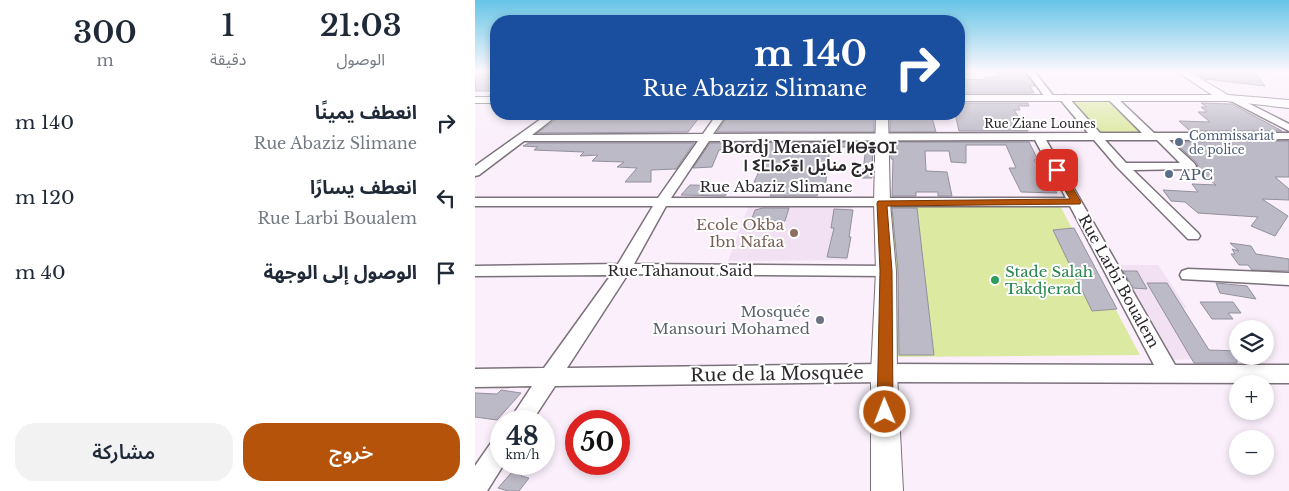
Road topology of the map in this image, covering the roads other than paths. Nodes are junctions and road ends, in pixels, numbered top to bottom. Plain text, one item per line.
1 (1047, 94) edge
2 (1221, 94) edge
3 (965, 98) edge
4 (1050, 98) junction
5 (1064, 98) junction
6 (1112, 98) junction
7 (1230, 99) junction
8 (475, 100) edge
9 (490, 100) edge
10 (1289, 104) edge
11 (546, 120) edge
12 (718, 120) edge
13 (881, 120) edge
14 (1289, 128) edge
15 (1289, 136) edge
16 (882, 137) junction
17 (1039, 137) junction
18 (1098, 137) junction
19 (1156, 137) junction
20 (521, 138) junction
21 (706, 138) junction
22 (1123, 167) junction
23 (475, 172) edge
24 (475, 202) edge
25 (662, 202) junction
26 (1076, 202) junction
27 (882, 203) junction
28 (1193, 236) dead end
29 (623, 269) junction
30 (475, 271) edge
31 (886, 271) junction
32 (1188, 275) dead end
33 (1289, 279) edge
34 (884, 373) junction
35 (1169, 373) junction
36 (1289, 374) edge
37 (550, 377) junction
38 (475, 378) edge
39 (527, 410) edge
40 (490, 464) edge
41 (475, 487) edge
42 (887, 491) edge

1 - 4 street
2 - 7 main road
3 - 4 main road
4 - 5 main road
5 - 6 main road
5 - 18 street
6 - 7 main road
6 - 19 street
7 - 10 main road
7 - 14 street
8 - 9 main road
11 - 20 street
12 - 21 street
13 - 16 main road
15 - 19 street, Rue Ziane Lounes
16 - 17 street, Rue Ziane Lounes
16 - 21 street, Rue Ziane Lounes
16 - 27 main road
17 - 18 street, Rue Ziane Lounes
17 - 26 street, Rue Larbi Boualem
18 - 19 street, Rue Ziane Lounes
18 - 22 street
19 - 22 street
20 - 21 street, Rue Ziane Lounes
20 - 23 street
21 - 25 street
22 - 28 street
24 - 25 street, Rue Abaziz Slimane
25 - 27 street, Rue Abaziz Slimane
25 - 29 street
26 - 27 street, Rue Abaziz Slimane
26 - 35 street, Rue Larbi Boualem
27 - 31 main road
29 - 30 street, Rue Tahanout Said
29 - 31 street, Rue Tahanout Said
29 - 37 street
31 - 34 main road
32 - 33 street
34 - 35 street, Rue de la Mosquée
34 - 37 street, Rue de la Mosquée
34 - 42 main road
35 - 36 street, Rue de la Mosquée
37 - 38 street, Rue de la Mosquée
37 - 39 street
40 - 41 street

